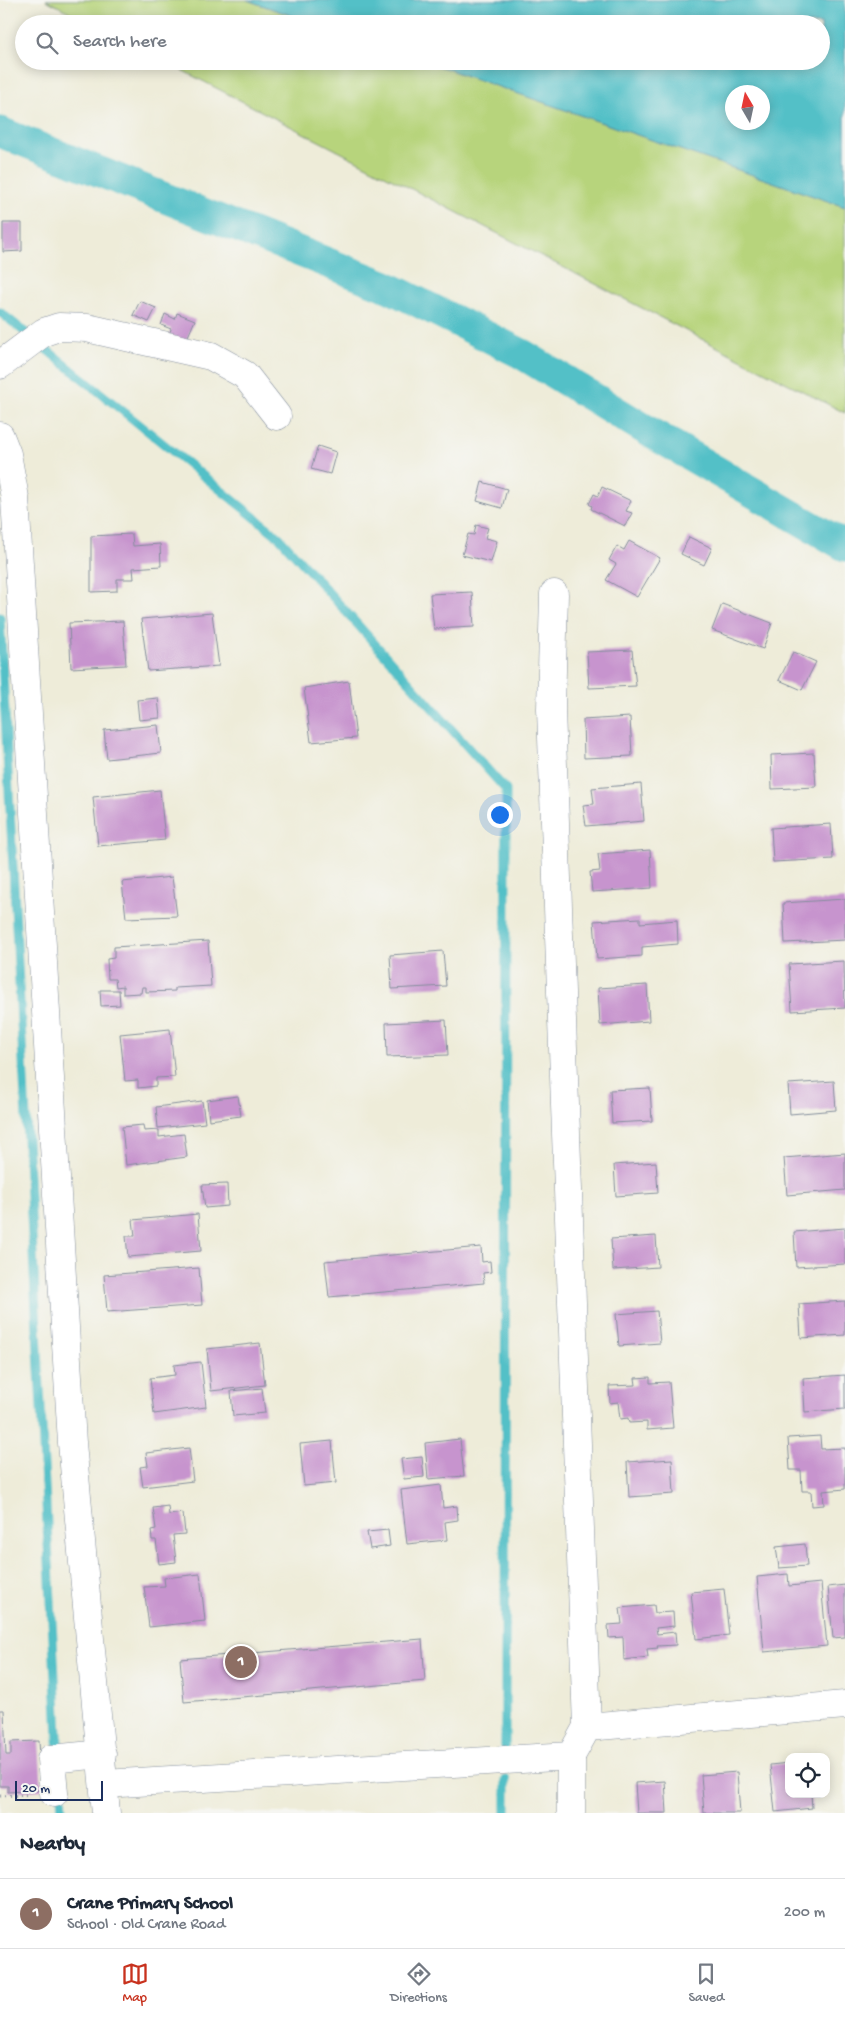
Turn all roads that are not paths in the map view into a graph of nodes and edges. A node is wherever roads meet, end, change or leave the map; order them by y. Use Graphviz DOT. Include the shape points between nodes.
graph roads {
  1 [pos="0,365"];
  2 [pos="277,416"];
  3 [pos="0,436"];
  4 [pos="554,594"];
  5 [pos="845,1705"];
  6 [pos="587,1727"];
  7 [pos="90,1755"];
  8 [pos="571,1756"];
  9 [pos="104,1784"];
  10 [pos="54,1793"];
  11 [pos="106,1813"];
  12 [pos="571,1813"];
  1 -- 2 [label="street" via="44,332 59,327 87,328 211,356 244,375"];
  3 -- 7 [label="street" via="7,454 15,498"];
  4 -- 6 [label="street" via="551,709"];
  5 -- 6 [label="street"];
  6 -- 8 [label="street"];
  7 -- 9 [label="street"];
  7 -- 10 [label="street" via="51,1759"];
  8 -- 9 [label="street"];
  8 -- 12 [label="street"];
  9 -- 11 [label="street"];
}
